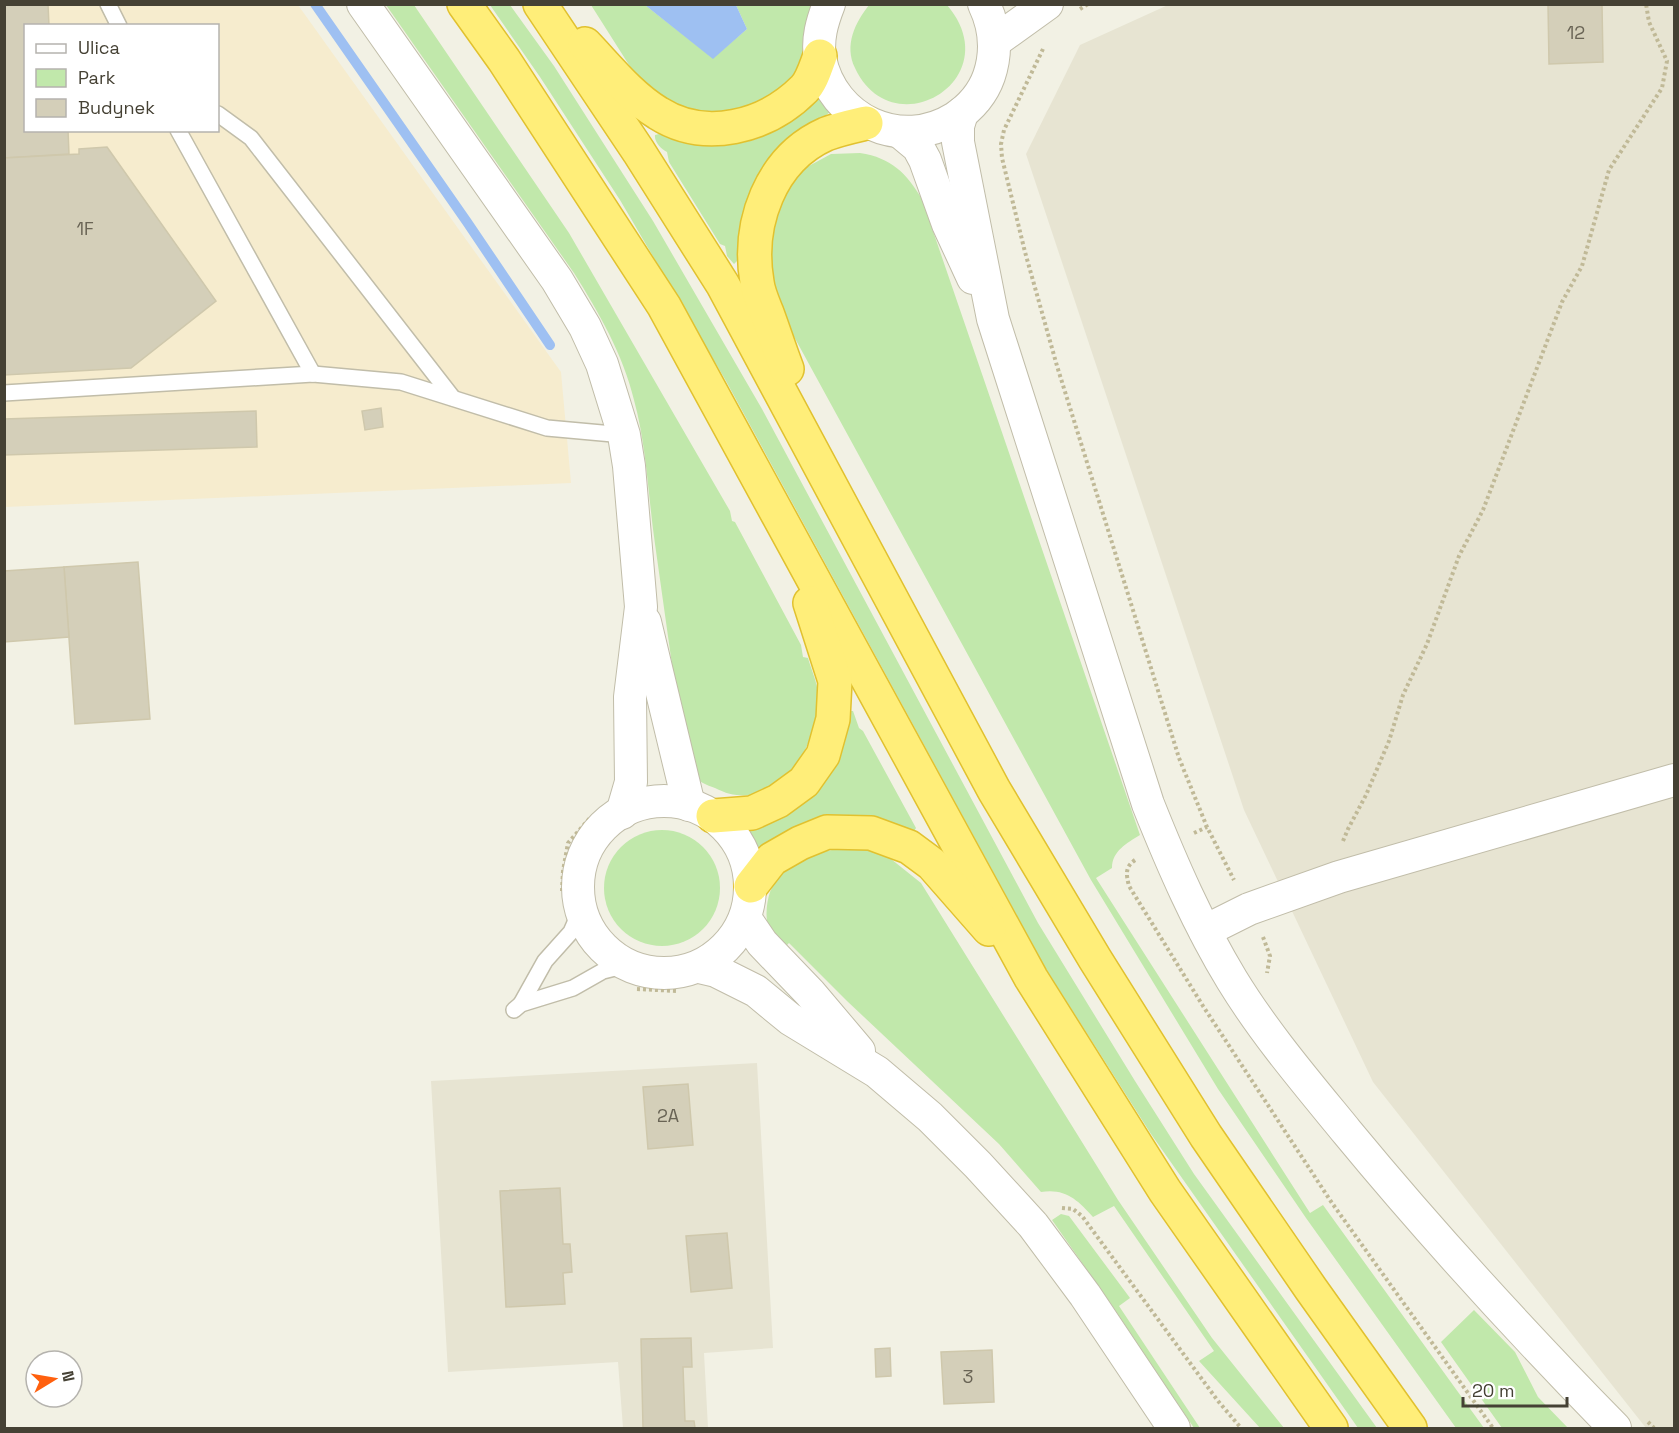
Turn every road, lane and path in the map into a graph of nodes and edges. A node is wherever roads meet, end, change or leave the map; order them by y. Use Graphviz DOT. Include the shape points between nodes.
graph roads {
  1 [pos="108,4"];
  2 [pos="363,4"];
  3 [pos="464,4"];
  4 [pos="540,4"];
  5 [pos="546,4"];
  6 [pos="829,4"];
  7 [pos="984,4"];
  8 [pos="1646,4"];
  9 [pos="1044,6"];
  10 [pos="118,24"];
  11 [pos="994,42"];
  12 [pos="820,56"];
  13 [pos="962,113"];
  14 [pos="219,115"];
  15 [pos="866,123"];
  16 [pos="179,132"];
  17 [pos="900,132"];
  18 [pos="993,319"];
  19 [pos="313,374"];
  20 [pos="4,393"];
  21 [pos="453,398"];
  22 [pos="624,435"];
  23 [pos="821,467"];
  24 [pos="788,533"];
  25 [pos="641,607"];
  26 [pos="1674,780"];
  27 [pos="701,811"];
  28 [pos="622,813"];
  29 [pos="1207,827"];
  30 [pos="1165,845"];
  31 [pos="1339,877"];
  32 [pos="751,886"];
  33 [pos="581,909"];
  34 [pos="1249,909"];
  35 [pos="745,918"];
  36 [pos="1205,931"];
  37 [pos="627,965"];
  38 [pos="699,967"];
  39 [pos="1267,977"];
  40 [pos="1031,978"];
  41 [pos="877,1072"];
  42 [pos="1056,1211"];
  43 [pos="1628,1421"];
  44 [pos="1174,1428"];
  45 [pos="1241,1428"];
  46 [pos="1331,1428"];
  47 [pos="1410,1428"];
  48 [pos="1493,1428"];
  49 [pos="1654,1428"];
  1 -- 10 [label="lane"];
  2 -- 22 [label="street" via="530,240 585,327 602,364"];
  3 -- 24 [label="highway" via="664,306"];
  4 -- 23 [label="highway" via="723,285"];
  5 -- 12 [label="highway" via="641,101 675,123 697,129 745,125 765,118 806,88"];
  6 -- 12 [label="street" via="819,38"];
  7 -- 11 [label="street"];
  8 -- 31 [label="path" via="1649,22 1667,61 1662,88 1609,170 1582,266 1562,302 1483,510 1459,555 1427,644 1403,695 1389,741 1348,829 1339,855"];
  9 -- 11 [label="street"];
  9 -- 29 [label="path" via="1052,32 1004,130 1002,158 1057,366 1179,758"];
  11 -- 13 [label="street" via="987,82"];
  12 -- 15 [label="street" via="835,95"];
  13 -- 17 [label="street" via="933,129"];
  13 -- 18 [label="street" via="958,142"];
  14 -- 21 [label="lane" via="250,138"];
  15 -- 17 [label="street"];
  15 -- 23 [label="highway" via="827,134 804,147 768,190 759,218 754,257 757,284"];
  16 -- 19 [label="lane"];
  17 -- 18 [label="street" via="926,160 948,224"];
  18 -- 30 [label="street" via="1133,759"];
  19 -- 20 [label="lane"];
  19 -- 21 [label="lane" via="401,382"];
  21 -- 22 [label="lane" via="546,428"];
  22 -- 25 [label="street"];
  23 -- 47 [label="highway" via="994,790 1095,959 1206,1136"];
  24 -- 27 [label="highway" via="835,681 833,719 823,755 804,782 778,801 752,813"];
  24 -- 40 [label="highway"];
  25 -- 27 [label="street"];
  25 -- 28 [label="street" via="630,697 631,782"];
  26 -- 31 [label="street"];
  27 -- 28 [label="street" via="672,802 655,802"];
  27 -- 32 [label="street" via="726,827 736,840 744,854"];
  28 -- 33 [label="street" via="606,824 585,854 580,872"];
  29 -- 30 [label="path"];
  29 -- 34 [label="path"];
  30 -- 36 [label="street"];
  30 -- 48 [label="path" via="1129,864 1129,886 1332,1203"];
  31 -- 34 [label="street"];
  32 -- 35 [label="street"];
  32 -- 40 [label="highway" via="772,859 827,832 871,833 890,839 932,864"];
  33 -- 37 [label="street" via="598,942"];
  33 -- 37 [label="lane" via="572,932 545,961 517,1007"];
  34 -- 36 [label="street"];
  34 -- 39 [label="path" via="1269,948"];
  35 -- 38 [label="street" via="727,947"];
  35 -- 41 [label="street" via="762,943"];
  36 -- 43 [label="street" via="1269,1033 1384,1178 1474,1281"];
  37 -- 38 [label="street" via="663,974"];
  38 -- 41 [label="street" via="756,991 790,1019"];
  40 -- 46 [label="highway" via="1165,1191"];
  41 -- 44 [label="street" via="946,1133 1033,1225"];
  42 -- 45 [label="path" via="1073,1209 1082,1216"];
  43 -- 49 [label="path"];
}
